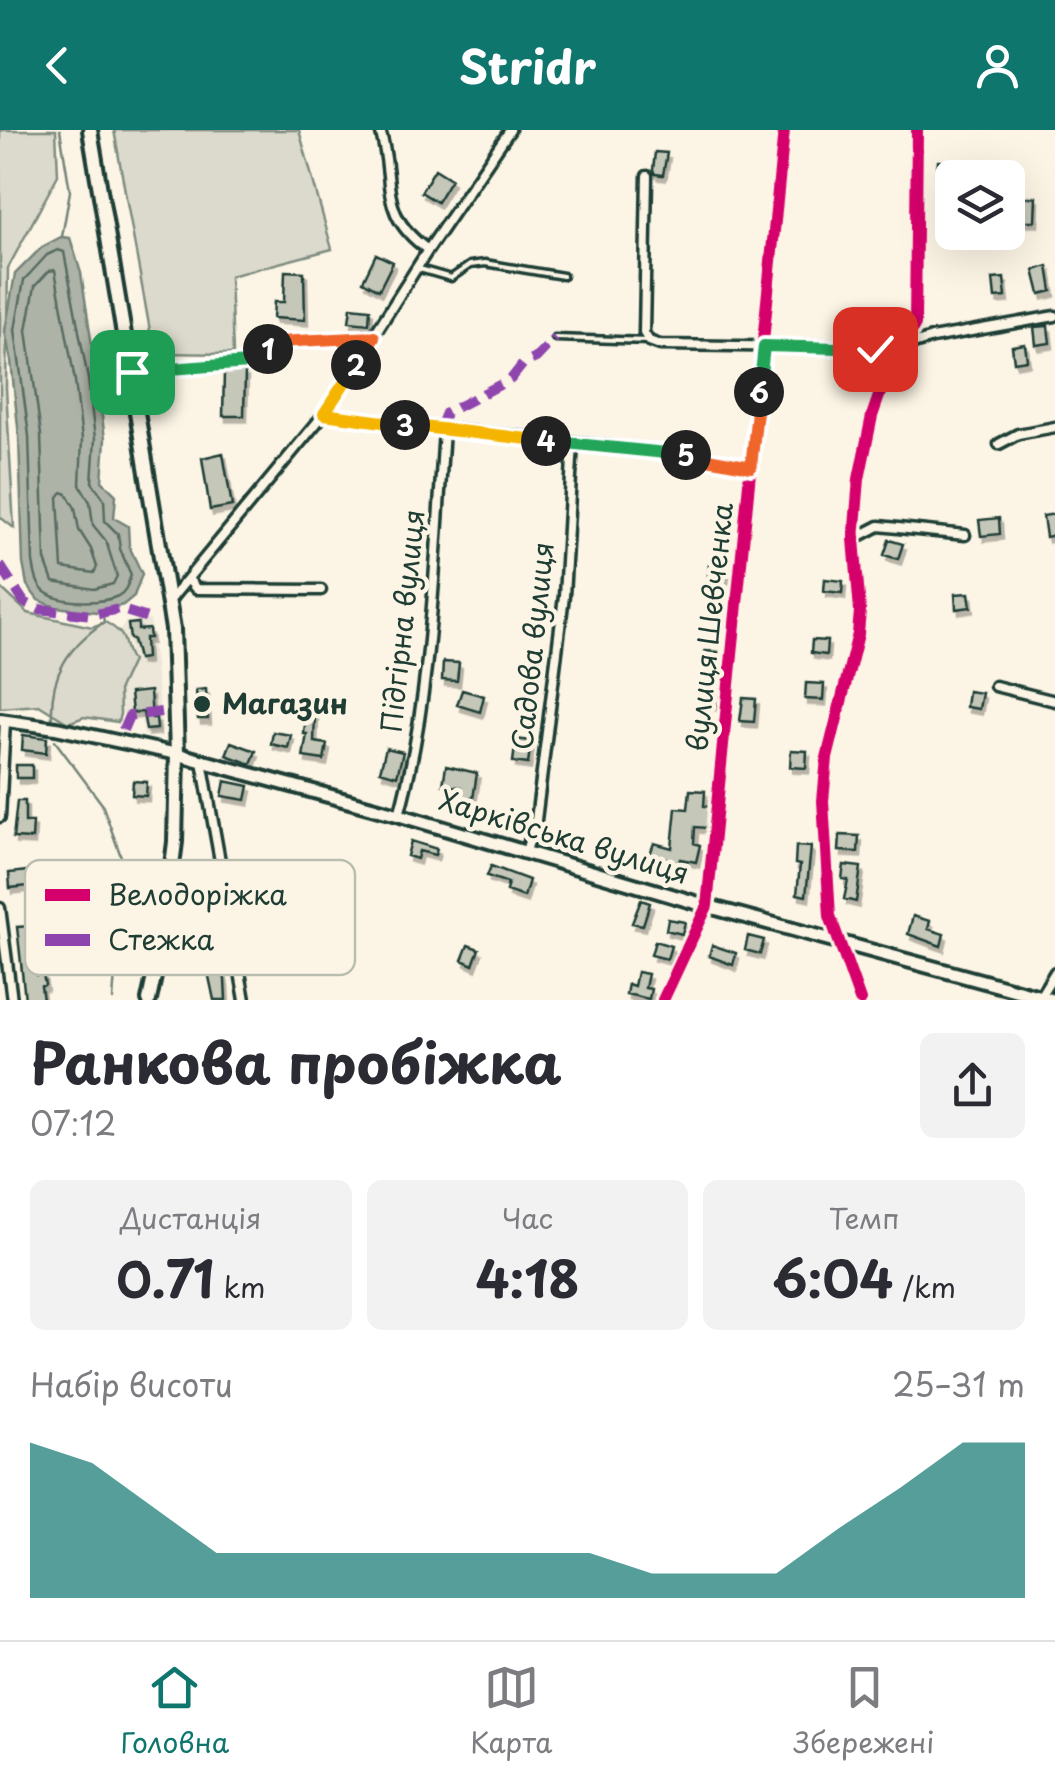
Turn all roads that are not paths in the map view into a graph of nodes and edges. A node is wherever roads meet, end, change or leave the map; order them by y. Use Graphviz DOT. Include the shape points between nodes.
graph roads {
  1 [pos="90,130"];
  2 [pos="380,130"];
  3 [pos="510,130"];
  4 [pos="784,130"];
  5 [pos="917,130"];
  6 [pos="647,176"];
  7 [pos="428,250"];
  8 [pos="416,268"];
  9 [pos="564,276"];
  10 [pos="1055,316"];
  11 [pos="374,337"];
  12 [pos="556,338"];
  13 [pos="649,341"];
  14 [pos="764,346"];
  15 [pos="902,348"];
  16 [pos="132,372"];
  17 [pos="324,414"];
  18 [pos="1055,427"];
  19 [pos="444,430"];
  20 [pos="573,443"];
  21 [pos="1000,444"];
  22 [pos="751,467"];
  23 [pos="965,535"];
  24 [pos="854,539"];
  25 [pos="188,580"];
  26 [pos="320,590"];
  27 [pos="170,600"];
  28 [pos="995,686"];
  29 [pos="1055,701"];
  30 [pos="2,720"];
  31 [pos="177,754"];
  32 [pos="202,760"];
  33 [pos="399,814"];
  34 [pos="0,817"];
  35 [pos="526,852"];
  36 [pos="173,860"];
  37 [pos="220,860"];
  38 [pos="707,906"];
  39 [pos="0,908"];
  40 [pos="837,941"];
  41 [pos="1055,972"];
  42 [pos="154,975"];
  43 [pos="241,975"];
  44 [pos="1039,998"];
  45 [pos="12,1000"];
  46 [pos="149,1000"];
  47 [pos="245,1000"];
  48 [pos="663,1000"];
  49 [pos="860,1000"];
  50 [pos="1052,1000"];
  1 -- 16 [label="highway"];
  2 -- 7 [label="street" via="392,207 406,233"];
  3 -- 7 [label="street"];
  4 -- 14 [label="street, вулиця Шевченка"];
  5 -- 15 [label="street" via="914,325"];
  6 -- 13 [label="street"];
  7 -- 8 [label="street"];
  8 -- 9 [label="lane" via="451,278 485,263"];
  8 -- 11 [label="street"];
  10 -- 15 [label="street"];
  11 -- 16 [label="lane" via="278,342 248,363"];
  11 -- 17 [label="street"];
  12 -- 13 [label="lane"];
  13 -- 14 [label="street"];
  14 -- 15 [label="street"];
  14 -- 22 [label="street, вулиця Шевченка"];
  15 -- 24 [label="street" via="872,416"];
  16 -- 27 [label="highway"];
  17 -- 19 [label="street"];
  17 -- 25 [label="street"];
  18 -- 21 [label="street"];
  19 -- 20 [label="street"];
  19 -- 33 [label="street, Підгірна вулиця" via="428,634"];
  20 -- 22 [label="street"];
  20 -- 35 [label="street, Садова вулиця" via="564,596 536,820"];
  22 -- 38 [label="street, вулиця Шевченка"];
  23 -- 24 [label="street" via="880,526"];
  24 -- 40 [label="street" via="858,634 823,801"];
  25 -- 26 [label="street" via="196,589"];
  25 -- 27 [label="street"];
  27 -- 31 [label="highway"];
  28 -- 29 [label="street"];
  30 -- 31 [label="street"];
  30 -- 34 [label="street"];
  31 -- 32 [label="main road, Харківська вулиця"];
  31 -- 36 [label="highway"];
  32 -- 33 [label="main road, Харківська вулиця"];
  32 -- 37 [label="street"];
  33 -- 35 [label="main road, Харківська вулиця"];
  35 -- 38 [label="main road, Харківська вулиця"];
  38 -- 40 [label="main road, Харківська вулиця"];
  38 -- 48 [label="street, вулиця Шевченка"];
  39 -- 45 [label="street"];
  40 -- 44 [label="main road, Харківська вулиця"];
  40 -- 49 [label="street"];
  41 -- 44 [label="street"];
  42 -- 46 [label="highway"];
  43 -- 47 [label="street"];
  44 -- 50 [label="main road, Харківська вулиця"];
}
